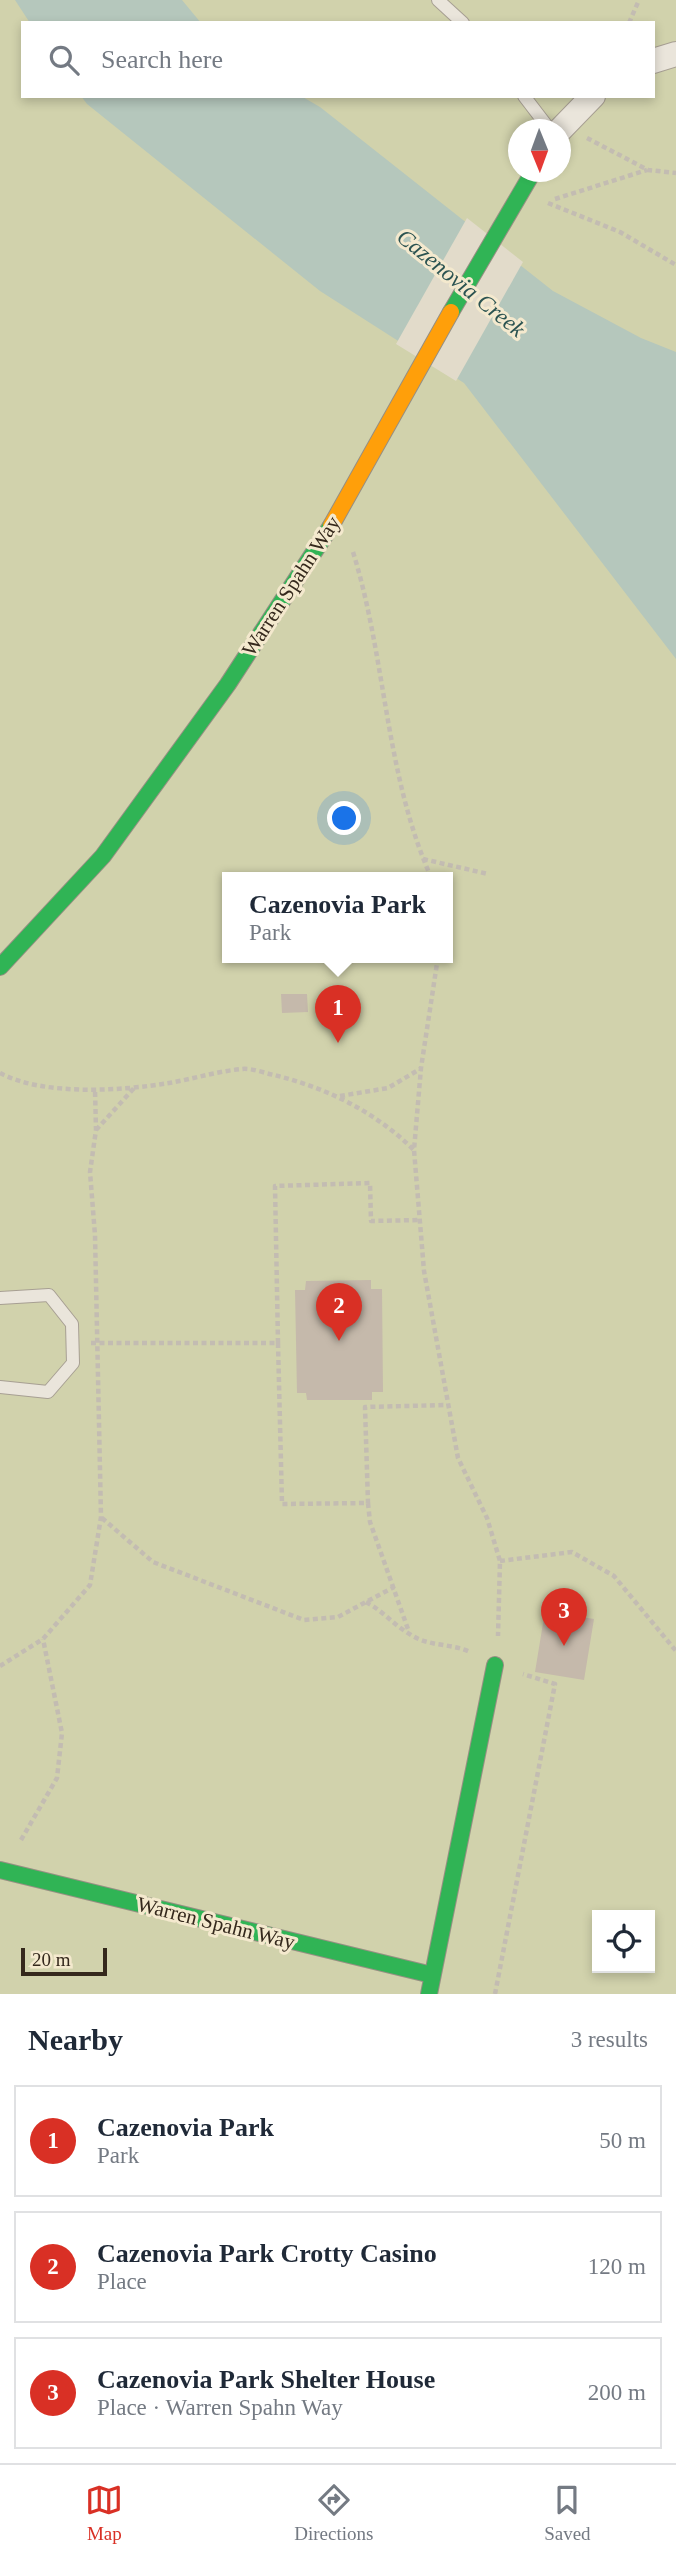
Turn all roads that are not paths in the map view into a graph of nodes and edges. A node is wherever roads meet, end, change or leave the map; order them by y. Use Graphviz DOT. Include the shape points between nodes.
graph roads {
  1 [pos="438,0"];
  2 [pos="461,21"];
  3 [pos="676,54"];
  4 [pos="655,60"];
  5 [pos="526,98"];
  6 [pos="591,98"];
  7 [pos="542,119"];
  8 [pos="571,119"];
  9 [pos="527,182"];
  10 [pos="0,967"];
  11 [pos="0,1298"];
  12 [pos="0,1387"];
  13 [pos="495,1665"];
  14 [pos="0,1870"];
  15 [pos="432,1975"];
  16 [pos="429,1994"];
  1 -- 2 [label="lane"];
  3 -- 4 [label="street"];
  5 -- 7 [label="lane"];
  6 -- 8 [label="street"];
  9 -- 10 [label="street, Warren Spahn Way" via="329,531 181,751 103,856"];
  11 -- 12 [label="lane" via="49,1295 72,1324 73,1363 48,1392"];
  13 -- 15 [label="street"];
  14 -- 15 [label="street, Warren Spahn Way"];
  15 -- 16 [label="street"];
}
